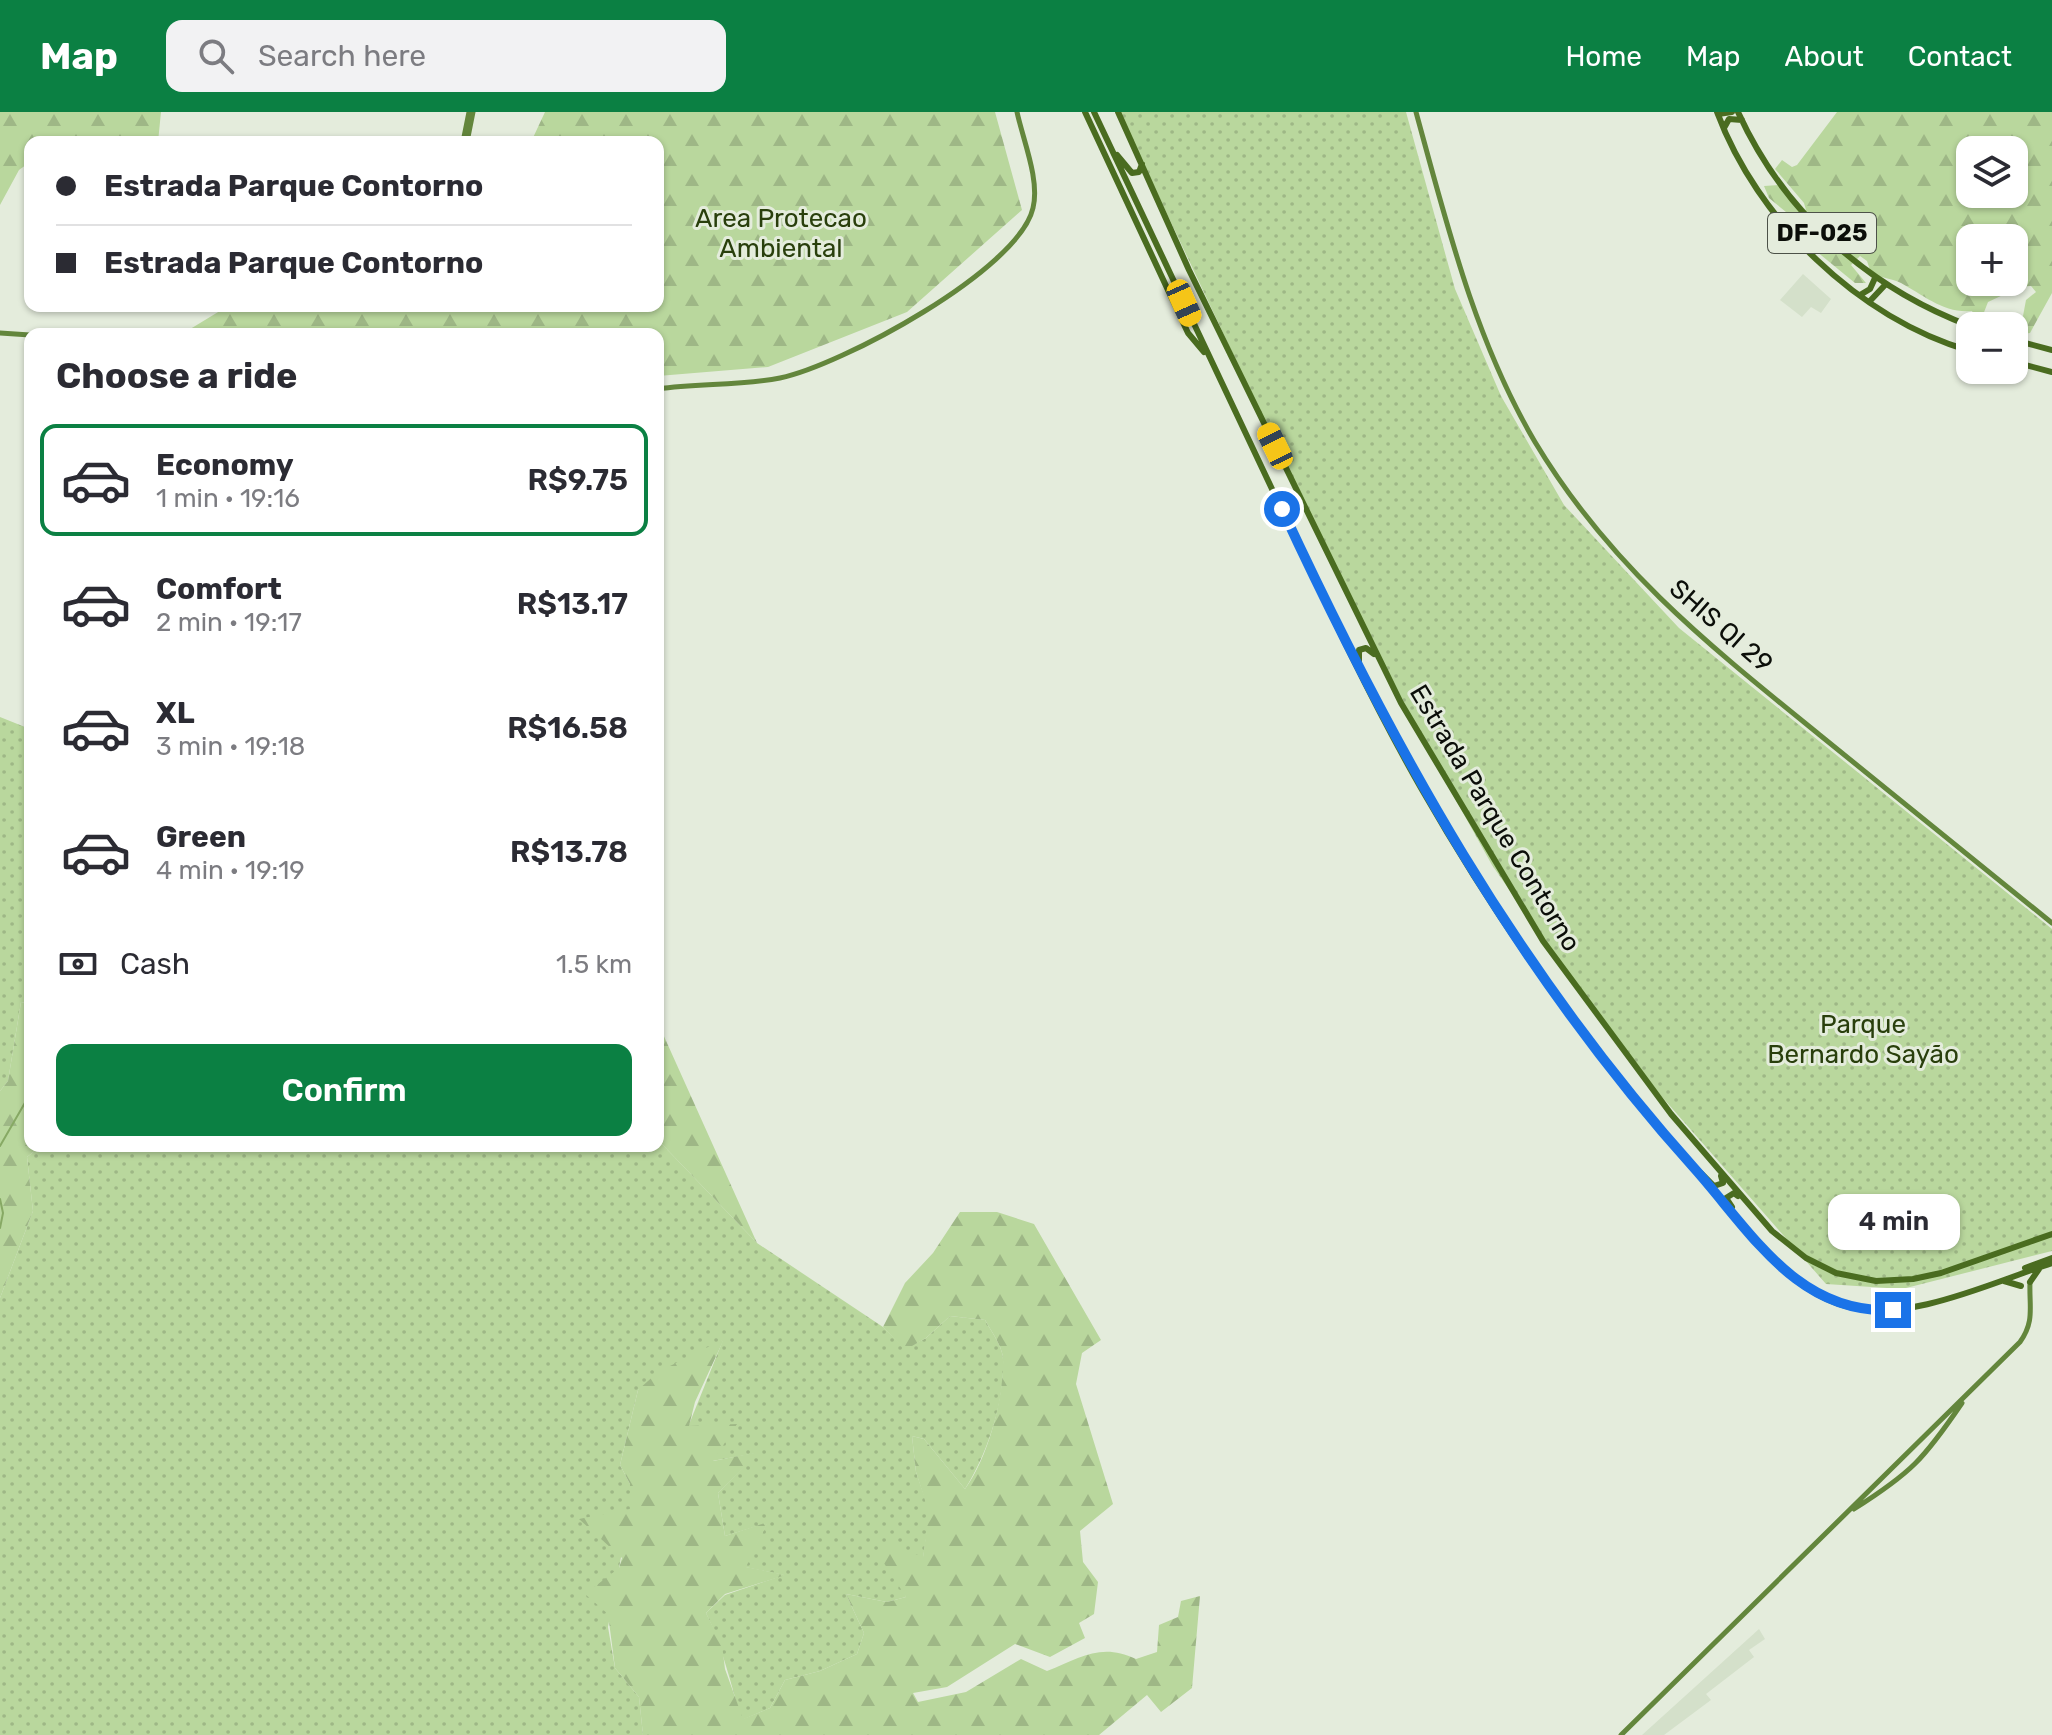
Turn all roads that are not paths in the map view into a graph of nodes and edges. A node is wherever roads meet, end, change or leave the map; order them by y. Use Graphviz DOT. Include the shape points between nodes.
graph roads {
  1 [pos="471,112"];
  2 [pos="1017,112"];
  3 [pos="1085,112"];
  4 [pos="1094,112"];
  5 [pos="1118,112"];
  6 [pos="1416,112"];
  7 [pos="1732,112"];
  8 [pos="1738,112"];
  9 [pos="1717,113"];
  10 [pos="1742,120"];
  11 [pos="1724,131"];
  12 [pos="466,136"];
  13 [pos="1114,152"];
  14 [pos="1142,164"];
  15 [pos="1875,278"];
  16 [pos="1885,285"];
  17 [pos="1860,295"];
  18 [pos="1869,302"];
  19 [pos="1956,320"];
  20 [pos="1,333"];
  21 [pos="24,335"];
  22 [pos="2028,344"];
  23 [pos="1956,345"];
  24 [pos="2052,350"];
  25 [pos="1210,358"];
  26 [pos="2028,366"];
  27 [pos="2052,372"];
  28 [pos="664,388"];
  29 [pos="1379,659"];
  30 [pos="1359,674"];
  31 [pos="2052,923"];
  32 [pos="1716,1168"];
  33 [pos="1695,1169"];
  34 [pos="1744,1200"];
  35 [pos="2052,1234"];
  36 [pos="1751,1235"];
  37 [pos="2052,1261"];
  38 [pos="2041,1267"];
  39 [pos="2001,1281"];
  40 [pos="2030,1282"];
  41 [pos="2021,1286"];
  42 [pos="1965,1292"];
  43 [pos="2032,1300"];
  44 [pos="1969,1392"];
  45 [pos="1921,1440"];
  46 [pos="1930,1450"];
  47 [pos="1892,1468"];
  48 [pos="1900,1480"];
  49 [pos="1844,1515"];
  50 [pos="1621,1735"];
  1 -- 12 [label="street"];
  2 -- 28 [label="street" via="1034,190 1032,213 1015,239 965,284 911,320 807,371"];
  3 -- 25 [label="main road" via="1188,333"];
  4 -- 13 [label="main road, Estrada Parque Contorno"];
  5 -- 14 [label="main road, Estrada Parque Contorno"];
  6 -- 31 [label="street, SHIS QI 29" via="1489,352 1536,443 1621,560 1720,654"];
  7 -- 9 [label="main road"];
  8 -- 10 [label="main road, DF-025"];
  9 -- 11 [label="main road, DF-025"];
  10 -- 11 [label="main road" via="1729,119"];
  10 -- 15 [label="main road, DF-025" via="1792,200"];
  11 -- 17 [label="main road, DF-025" via="1779,219"];
  13 -- 14 [label="main road" via="1132,173"];
  13 -- 25 [label="main road, Estrada Parque Contorno"];
  14 -- 29 [label="main road, Estrada Parque Contorno"];
  15 -- 16 [label="main road, DF-025"];
  15 -- 17 [label="main road"];
  16 -- 18 [label="main road"];
  16 -- 19 [label="main road, DF-025"];
  17 -- 18 [label="main road, DF-025"];
  18 -- 23 [label="main road, DF-025"];
  20 -- 21 [label="street"];
  22 -- 24 [label="main road"];
  25 -- 30 [label="main road, Estrada Parque Contorno"];
  26 -- 27 [label="main road"];
  29 -- 30 [label="main road" via="1366,648 1359,650"];
  29 -- 32 [label="main road, Estrada Parque Contorno" via="1468,821 1543,941"];
  30 -- 33 [label="main road, Estrada Parque Contorno" via="1481,886 1580,1031"];
  32 -- 33 [label="main road" via="1723,1183 1714,1186"];
  32 -- 34 [label="main road, Estrada Parque Contorno"];
  33 -- 36 [label="main road, Estrada Parque Contorno"];
  34 -- 35 [label="main road, Estrada Parque Contorno" via="1790,1248 1825,1270 1862,1279 1890,1281 1941,1273"];
  34 -- 36 [label="main road" via="1734,1193 1726,1198"];
  36 -- 42 [label="main road, Estrada Parque Contorno" via="1791,1278 1844,1306 1893,1310"];
  37 -- 38 [label="main road, Estrada Parque Contorno"];
  37 -- 42 [label="main road, Estrada Parque Contorno"];
  38 -- 39 [label="main road, Estrada Parque Contorno"];
  38 -- 40 [label="main road"];
  39 -- 41 [label="main road"];
  39 -- 42 [label="main road, Estrada Parque Contorno"];
  40 -- 43 [label="street"];
  41 -- 43 [label="street"];
  43 -- 44 [label="street" via="2029,1330"];
  44 -- 45 [label="street"];
  44 -- 46 [label="street"];
  45 -- 46 [label="street"];
  45 -- 47 [label="street"];
  46 -- 48 [label="street"];
  47 -- 48 [label="street"];
  47 -- 49 [label="street"];
  48 -- 49 [label="street"];
  49 -- 50 [label="street"];
}
